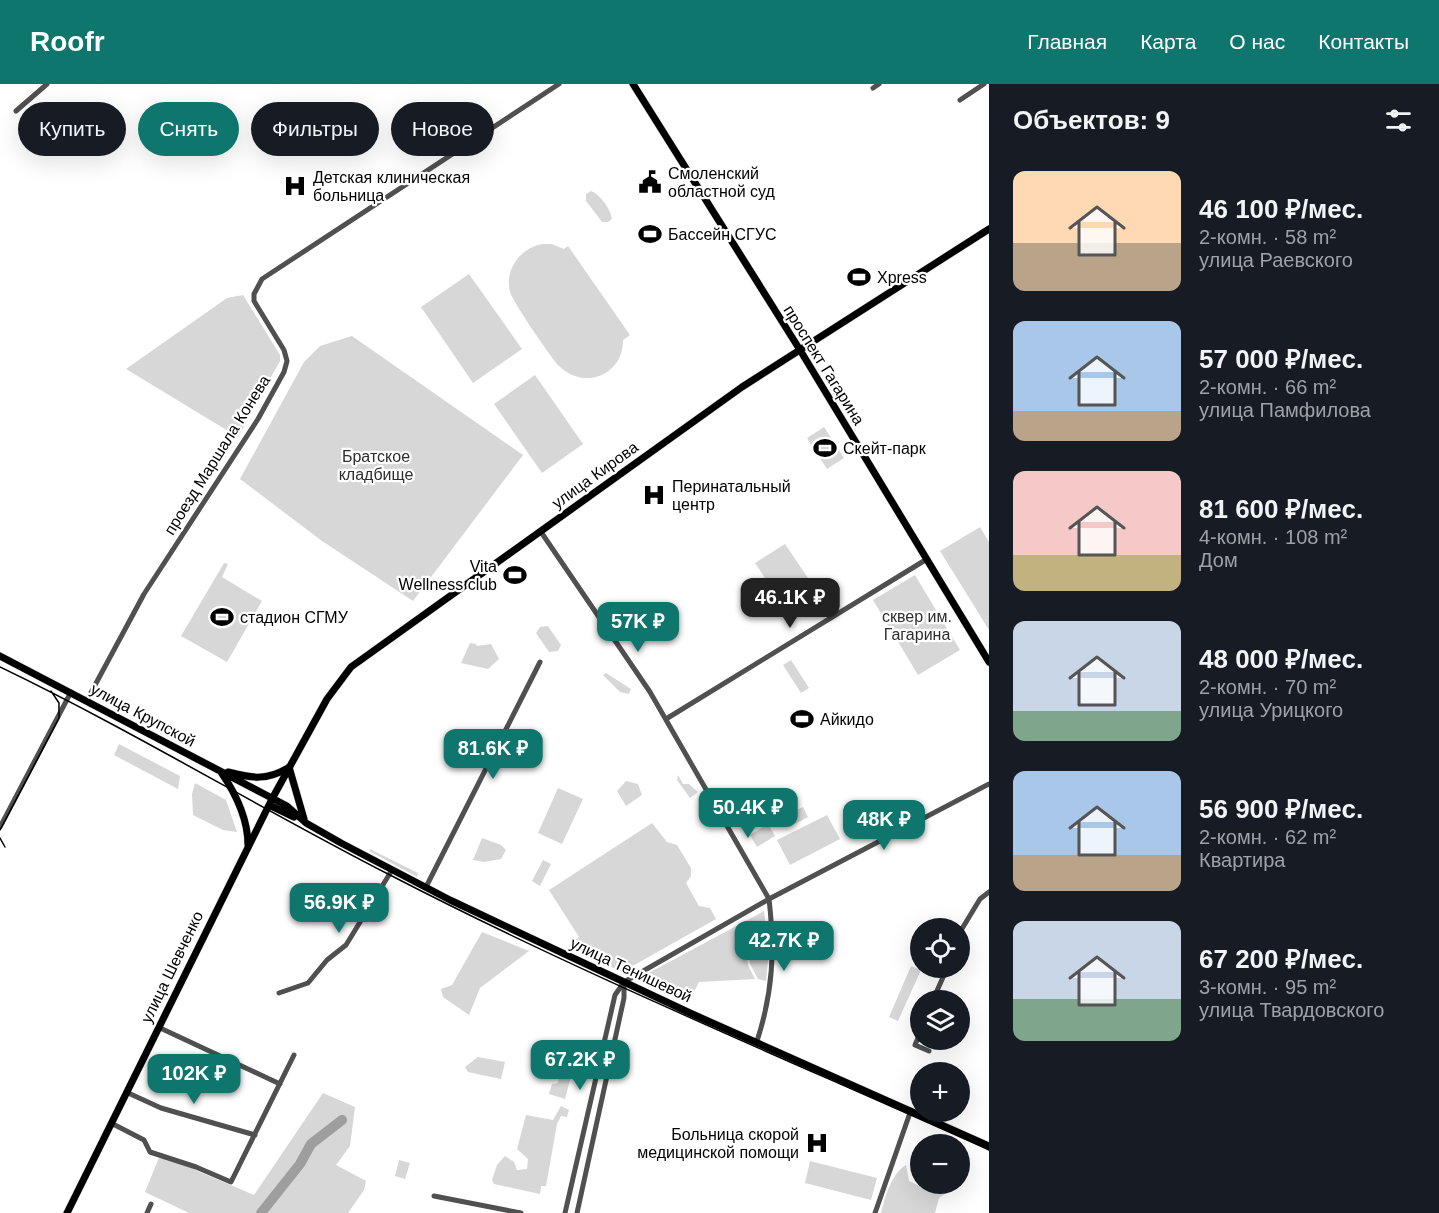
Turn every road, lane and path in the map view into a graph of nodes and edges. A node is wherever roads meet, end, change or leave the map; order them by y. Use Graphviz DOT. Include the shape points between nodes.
graph roads {
  1 [pos="47,84"];
  2 [pos="559,84"];
  3 [pos="633,84"];
  4 [pos="879,84"];
  5 [pos="984,84"];
  6 [pos="873,88"];
  7 [pos="960,100"];
  8 [pos="16,111"];
  9 [pos="989,229"];
  10 [pos="800,350"];
  11 [pos="541,532"];
  12 [pos="927,559"];
  13 [pos="0,656"];
  14 [pos="540,662"];
  15 [pos="989,662"];
  16 [pos="71,692"];
  17 [pos="87,700"];
  18 [pos="666,719"];
  19 [pos="289,767"];
  20 [pos="219,770"];
  21 [pos="989,784"];
  22 [pos="271,802"];
  23 [pos="306,823"];
  24 [pos="0,827"];
  25 [pos="248,847"];
  26 [pos="392,870"];
  27 [pos="426,887"];
  28 [pos="989,892"];
  29 [pos="769,899"];
  30 [pos="968,918"];
  31 [pos="624,982"];
  32 [pos="279,993"];
  33 [pos="158,1027"];
  34 [pos="757,1041"];
  35 [pos="294,1055"];
  36 [pos="280,1084"];
  37 [pos="126,1092"];
  38 [pos="910,1110"];
  39 [pos="910,1113"];
  40 [pos="586,1119"];
  41 [pos="596,1122"];
  42 [pos="937,1122"];
  43 [pos="111,1123"];
  44 [pos="255,1135"];
  45 [pos="989,1146"];
  46 [pos="434,1196"];
  47 [pos="151,1204"];
  48 [pos="67,1213"];
  49 [pos="147,1213"];
  50 [pos="521,1213"];
  51 [pos="565,1213"];
  52 [pos="576,1213"];
  53 [pos="875,1213"];
  1 -- 8 [label="street"];
  2 -- 17 [label="street, проезд Маршала Конева" via="262,279 254,301 284,350 284,372 246,439 144,594"];
  3 -- 10 [label="main road, проспект Гагарина"];
  4 -- 6 [label="street"];
  5 -- 7 [label="street"];
  9 -- 10 [label="main road, улица Кирова"];
  10 -- 11 [label="main road, улица Кирова" via="742,387"];
  10 -- 12 [label="main road, проспект Гагарина"];
  11 -- 18 [label="street"];
  11 -- 19 [label="main road, улица Кирова" via="351,667 327,699"];
  12 -- 15 [label="main road, проспект Гагарина"];
  12 -- 18 [label="street"];
  13 -- 16 [label="main road, улица Крупской"];
  14 -- 27 [label="street"];
  16 -- 17 [label="main road, улица Крупской"];
  16 -- 24 [label="street"];
  17 -- 20 [label="main road, улица Крупской"];
  18 -- 29 [label="street"];
  19 -- 20 [label="main road" via="277,775 255,779"];
  19 -- 22 [label="main road, улица Кирова"];
  19 -- 23 [label="main road"];
  20 -- 22 [label="main road, улица Крупской"];
  20 -- 25 [label="main road" via="244,817"];
  21 -- 29 [label="street"];
  22 -- 23 [label="main road, улица Тенишевой" via="287,806"];
  22 -- 25 [label="main road, улица Шевченко"];
  23 -- 26 [label="main road, улица Тенишевой"];
  25 -- 33 [label="main road, улица Шевченко"];
  26 -- 27 [label="main road, улица Тенишевой"];
  26 -- 32 [label="street" via="346,945 308,983"];
  27 -- 31 [label="main road, улица Тенишевой"];
  28 -- 30 [label="street"];
  29 -- 31 [label="street"];
  29 -- 34 [label="street" via="772,978"];
  31 -- 34 [label="main road, улица Тенишевой"];
  31 -- 40 [label="street" via="615,994"];
  31 -- 41 [label="street" via="624,998"];
  33 -- 36 [label="street"];
  33 -- 37 [label="main road, улица Шевченко"];
  34 -- 38 [label="main road, улица Тенишевой"];
  35 -- 36 [label="street"];
  36 -- 44 [label="street"];
  37 -- 43 [label="main road, улица Шевченко"];
  37 -- 44 [label="street" via="161,1108"];
  39 -- 53 [label="street"];
  40 -- 41 [label="street"];
  40 -- 51 [label="street"];
  41 -- 52 [label="street"];
  42 -- 45 [label="main road, улица Тенишевой"];
  43 -- 44 [label="street" via="144,1140 150,1152 231,1182"];
  43 -- 48 [label="main road, улица Шевченко"];
  46 -- 50 [label="street"];
  47 -- 49 [label="street"];
}
